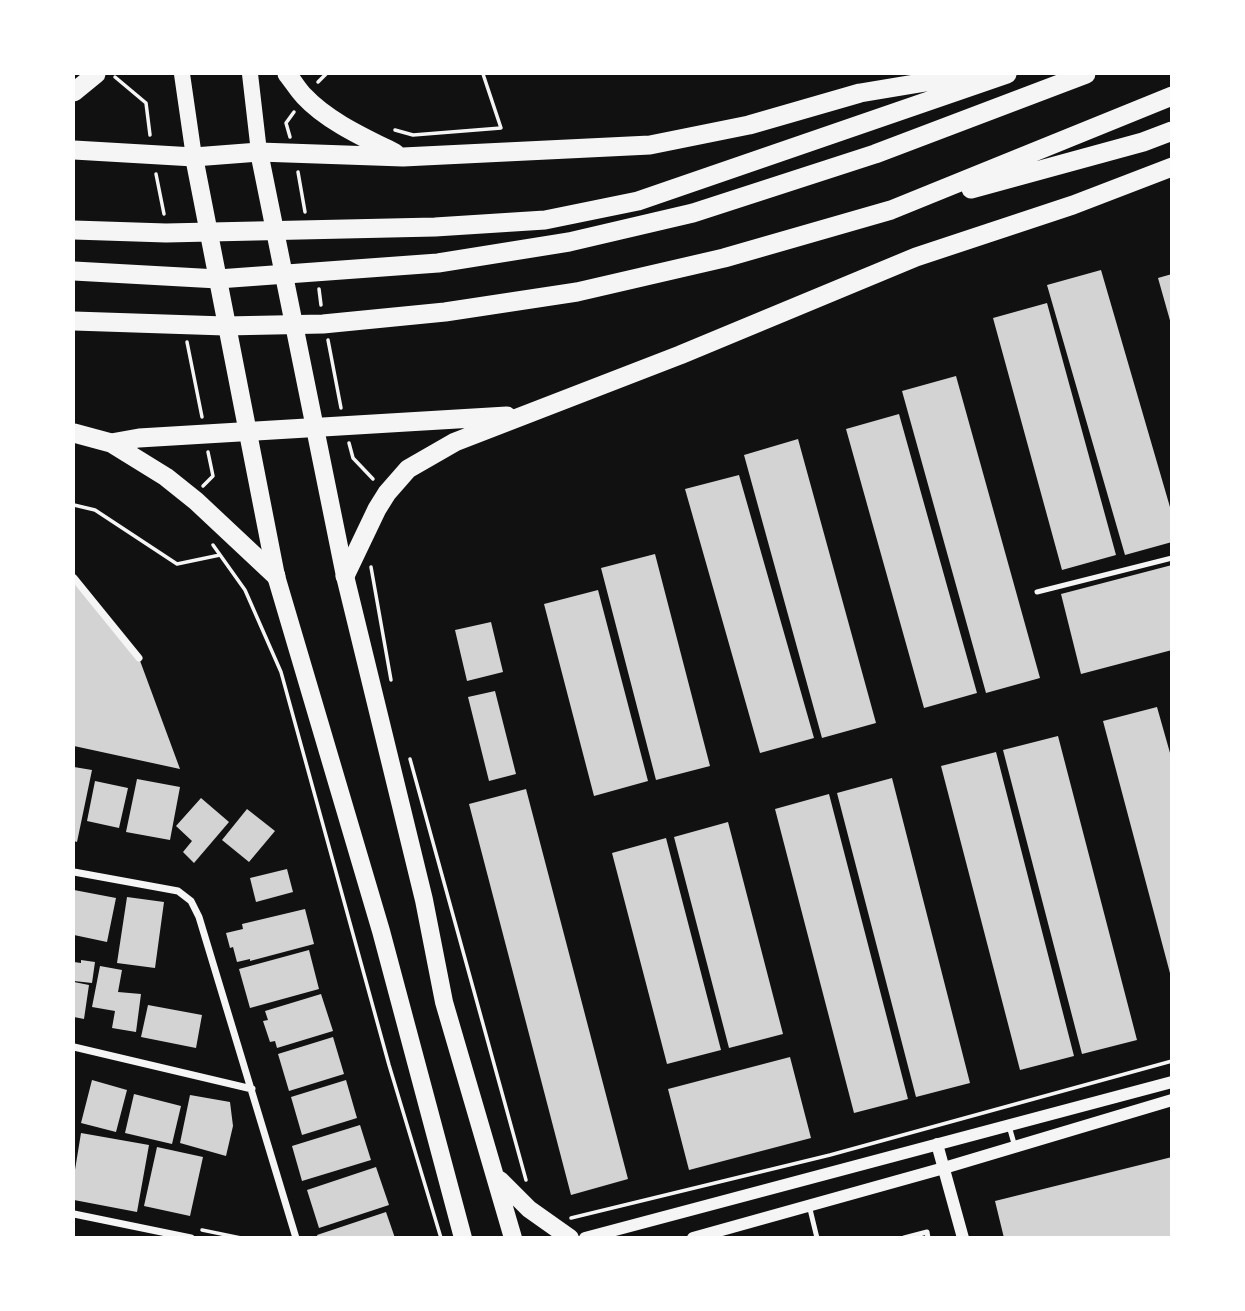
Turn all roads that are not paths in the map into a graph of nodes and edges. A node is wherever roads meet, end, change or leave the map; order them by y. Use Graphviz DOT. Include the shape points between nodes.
graph roads {
  1 [pos="96,74"];
  2 [pos="182,74"];
  3 [pos="250,74"];
  4 [pos="288,74"];
  5 [pos="974,74"];
  6 [pos="1007,74"];
  7 [pos="1086,74"];
  8 [pos="74,92"];
  9 [pos="1171,96"];
  10 [pos="1171,131"];
  11 [pos="74,150"];
  12 [pos="259,152"];
  13 [pos="403,156"];
  14 [pos="194,157"];
  15 [pos="1171,166"];
  16 [pos="891,210"];
  17 [pos="74,230"];
  18 [pos="75,271"];
  19 [pos="81,322"];
  20 [pos="528,415"];
  21 [pos="315,427"];
  22 [pos="248,432"];
  23 [pos="74,433"];
  24 [pos="111,443"];
  25 [pos="1171,558"];
  26 [pos="276,576"];
  27 [pos="345,576"];
  28 [pos="74,578"];
  29 [pos="1037,592"];
  30 [pos="139,658"];
  31 [pos="74,872"];
  32 [pos="74,1047"];
  33 [pos="1171,1082"];
  34 [pos="252,1089"];
  35 [pos="1171,1100"];
  36 [pos="1009,1125"];
  37 [pos="937,1144"];
  38 [pos="1014,1147"];
  39 [pos="944,1168"];
  40 [pos="497,1177"];
  41 [pos="809,1205"];
  42 [pos="74,1214"];
  43 [pos="191,1237"];
  44 [pos="296,1237"];
  45 [pos="463,1237"];
  46 [pos="513,1237"];
  47 [pos="570,1237"];
  48 [pos="585,1237"];
  49 [pos="693,1237"];
  50 [pos="817,1237"];
  51 [pos="904,1237"];
  52 [pos="928,1237"];
  53 [pos="963,1237"];
  1 -- 8 [label="highway"];
  2 -- 14 [label="main road"];
  3 -- 12 [label="main road"];
  4 -- 13 [label="highway" via="304,97 355,133"];
  5 -- 13 [label="highway" via="860,93 749,125 650,145"];
  6 -- 17 [label="highway" via="638,201 545,220 166,233"];
  7 -- 18 [label="highway" via="875,154 693,213 569,242 438,263 218,279"];
  9 -- 16 [label="highway"];
  10 -- 16 [label="highway"];
  11 -- 14 [label="highway"];
  12 -- 13 [label="highway"];
  12 -- 14 [label="highway"];
  12 -- 21 [label="highway"];
  14 -- 22 [label="highway"];
  15 -- 20 [label="highway" via="1073,205 916,257"];
  16 -- 19 [label="highway" via="724,258 577,292 445,312 323,324"];
  20 -- 21 [label="highway"];
  20 -- 27 [label="highway" via="455,442 408,469 377,509"];
  21 -- 22 [label="highway"];
  21 -- 27 [label="highway"];
  22 -- 24 [label="highway"];
  22 -- 26 [label="highway"];
  23 -- 24 [label="highway"];
  24 -- 26 [label="highway" via="166,477"];
  25 -- 29 [label="lane"];
  26 -- 45 [label="highway" via="381,930"];
  27 -- 40 [label="highway" via="421,887 444,1002"];
  28 -- 30 [label="street"];
  31 -- 34 [label="street" via="178,891 191,901"];
  32 -- 34 [label="street"];
  33 -- 36 [label="street"];
  34 -- 44 [label="street"];
  35 -- 38 [label="street"];
  36 -- 37 [label="street"];
  36 -- 38 [label="lane"];
  37 -- 39 [label="street"];
  37 -- 48 [label="street"];
  38 -- 39 [label="street"];
  39 -- 41 [label="street"];
  39 -- 53 [label="street"];
  40 -- 46 [label="highway"];
  40 -- 47 [label="highway" via="529,1209"];
  41 -- 49 [label="street"];
  41 -- 50 [label="lane"];
  42 -- 43 [label="street"];
  51 -- 52 [label="lane" via="927,1232"];
}
